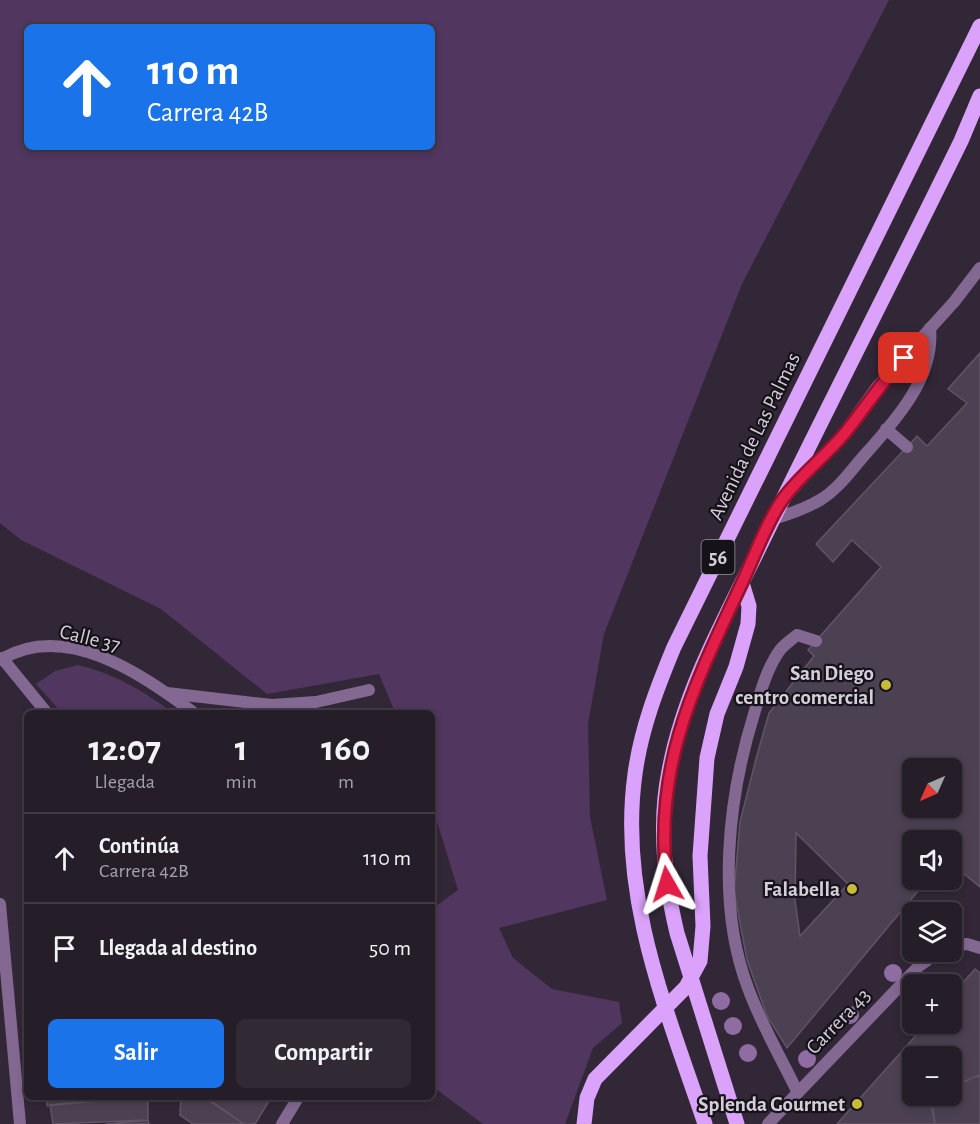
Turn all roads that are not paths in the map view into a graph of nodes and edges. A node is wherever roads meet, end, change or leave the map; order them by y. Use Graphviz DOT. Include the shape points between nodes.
graph roads {
  1 [pos="980,26"];
  2 [pos="980,96"];
  3 [pos="980,268"];
  4 [pos="930,328"];
  5 [pos="886,429"];
  6 [pos="907,447"];
  7 [pos="782,500"];
  8 [pos="773,519"];
  9 [pos="742,583"];
  10 [pos="816,641"];
  11 [pos="1,659"];
  12 [pos="369,690"];
  13 [pos="167,693"];
  14 [pos="44,710"];
  15 [pos="190,710"];
  16 [pos="0,904"];
  17 [pos="962,945"];
  18 [pos="980,948"];
  19 [pos="925,962"];
  20 [pos="797,1091"];
  21 [pos="297,1100"];
  22 [pos="20,1124"];
  23 [pos="282,1124"];
  24 [pos="584,1124"];
  25 [pos="705,1124"];
  26 [pos="737,1124"];
  27 [pos="768,1124"];
  1 -- 25 [label="main road, Avenida de Las Palmas / 56" via="684,626 649,708 635,772 631,814 633,865 655,977"];
  2 -- 7 [label="main road, 56" via="962,141"];
  3 -- 4 [label="street"];
  4 -- 5 [label="street" via="931,340 918,382"];
  4 -- 7 [label="street" via="877,387 844,433"];
  5 -- 6 [label="street"];
  5 -- 8 [label="street" via="822,499"];
  7 -- 8 [label="main road, 56"];
  8 -- 9 [label="main road, 56"];
  9 -- 24 [label="main road" via="749,606 748,624 717,714 707,758 700,856 702,946 694,975 595,1079 587,1098"];
  9 -- 26 [label="main road, 56" via="682,718 669,770 663,839 676,933"];
  10 -- 20 [label="street" via="796,635 780,650 760,693 745,742 732,809 729,870 737,947 747,988"];
  11 -- 13 [label="street, Calle 37" via="54,645 107,658"];
  11 -- 14 [label="street"];
  12 -- 13 [label="street" via="316,702 272,705"];
  13 -- 15 [label="street, Calle 37"];
  16 -- 22 [label="street"];
  17 -- 18 [label="street"];
  19 -- 20 [label="street, Carrera 43"];
  20 -- 27 [label="street, Carrera 43"];
  21 -- 23 [label="street"];
}
